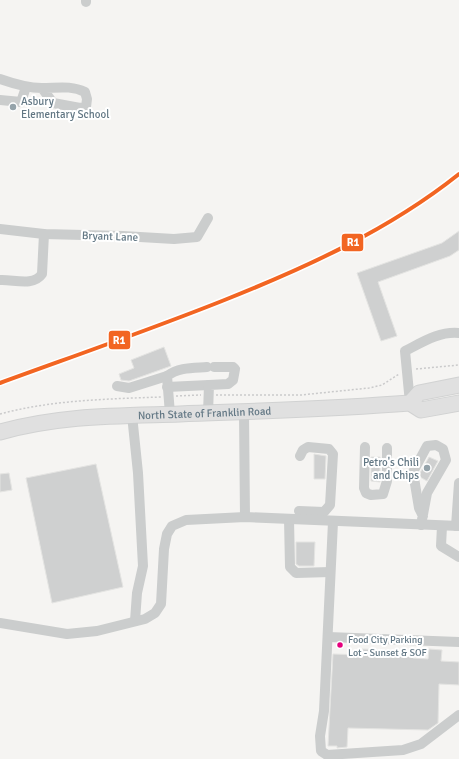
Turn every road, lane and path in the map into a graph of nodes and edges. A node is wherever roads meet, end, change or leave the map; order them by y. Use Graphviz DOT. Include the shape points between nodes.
graph roads {
  1 [pos="0,79"];
  2 [pos="26,87"];
  3 [pos="42,88"];
  4 [pos="0,100"];
  5 [pos="208,218"];
  6 [pos="0,229"];
  7 [pos="44,234"];
  8 [pos="0,280"];
  9 [pos="459,333"];
  10 [pos="168,376"];
  11 [pos="209,385"];
  12 [pos="459,385"];
  13 [pos="117,386"];
  14 [pos="167,387"];
  15 [pos="410,403"];
  16 [pos="454,405"];
  17 [pos="244,412"];
  18 [pos="208,413"];
  19 [pos="170,414"];
  20 [pos="132,415"];
  21 [pos="0,432"];
  22 [pos="365,447"];
  23 [pos="388,448"];
  24 [pos="300,456"];
  25 [pos="459,483"];
  26 [pos="299,511"];
  27 [pos="245,517"];
  28 [pos="289,519"];
  29 [pos="422,521"];
  30 [pos="333,522"];
  31 [pos="442,526"];
  32 [pos="458,526"];
  33 [pos="459,557"];
  34 [pos="330,572"];
  35 [pos="135,621"];
  36 [pos="0,623"];
  37 [pos="328,637"];
  38 [pos="459,642"];
  39 [pos="459,715"];
  1 -- 2 [label="street"];
  2 -- 3 [label="street"];
  2 -- 4 [label="street" via="21,102"];
  5 -- 7 [label="street, Bryant Lane" via="197,237 174,240"];
  6 -- 7 [label="street, Bryant Lane"];
  7 -- 8 [label="street" via="42,274 39,278 31,281"];
  9 -- 15 [label="street" via="450,332 427,340 405,352"];
  10 -- 11 [label="street" via="179,370 210,367 235,369 234,380 228,384"];
  10 -- 13 [label="street" via="130,388"];
  10 -- 14 [label="street"];
  11 -- 14 [label="street"];
  11 -- 18 [label="street"];
  12 -- 15 [label="highway" via="419,393"];
  14 -- 19 [label="street"];
  15 -- 16 [label="highway, North State of Franklin Road" via="421,410"];
  15 -- 17 [label="highway, North State of Franklin Road"];
  17 -- 18 [label="highway, North State of Franklin Road"];
  17 -- 27 [label="street"];
  18 -- 19 [label="highway, North State of Franklin Road"];
  19 -- 20 [label="highway, North State of Franklin Road"];
  20 -- 21 [label="highway, North State of Franklin Road" via="73,417"];
  20 -- 35 [label="street" via="143,566 137,593"];
  22 -- 23 [label="street" via="364,488 366,493 379,495 383,494 388,481"];
  24 -- 26 [label="street" via="308,447 329,449 333,454 328,510"];
  25 -- 32 [label="street"];
  27 -- 28 [label="street"];
  27 -- 35 [label="street" via="186,520 172,526 166,534 161,604 155,612"];
  28 -- 30 [label="street"];
  28 -- 34 [label="street" via="290,567 296,573"];
  29 -- 29 [label="street" via="427,493 446,460 443,449 436,445 427,446 413,472"];
  29 -- 30 [label="street"];
  29 -- 31 [label="street"];
  30 -- 34 [label="street"];
  31 -- 32 [label="street"];
  31 -- 33 [label="street" via="441,546"];
  34 -- 37 [label="street"];
  35 -- 36 [label="street" via="98,631 67,634"];
  37 -- 38 [label="street"];
  37 -- 39 [label="street" via="320,736 321,751 327,755 403,750 422,744"];
}
